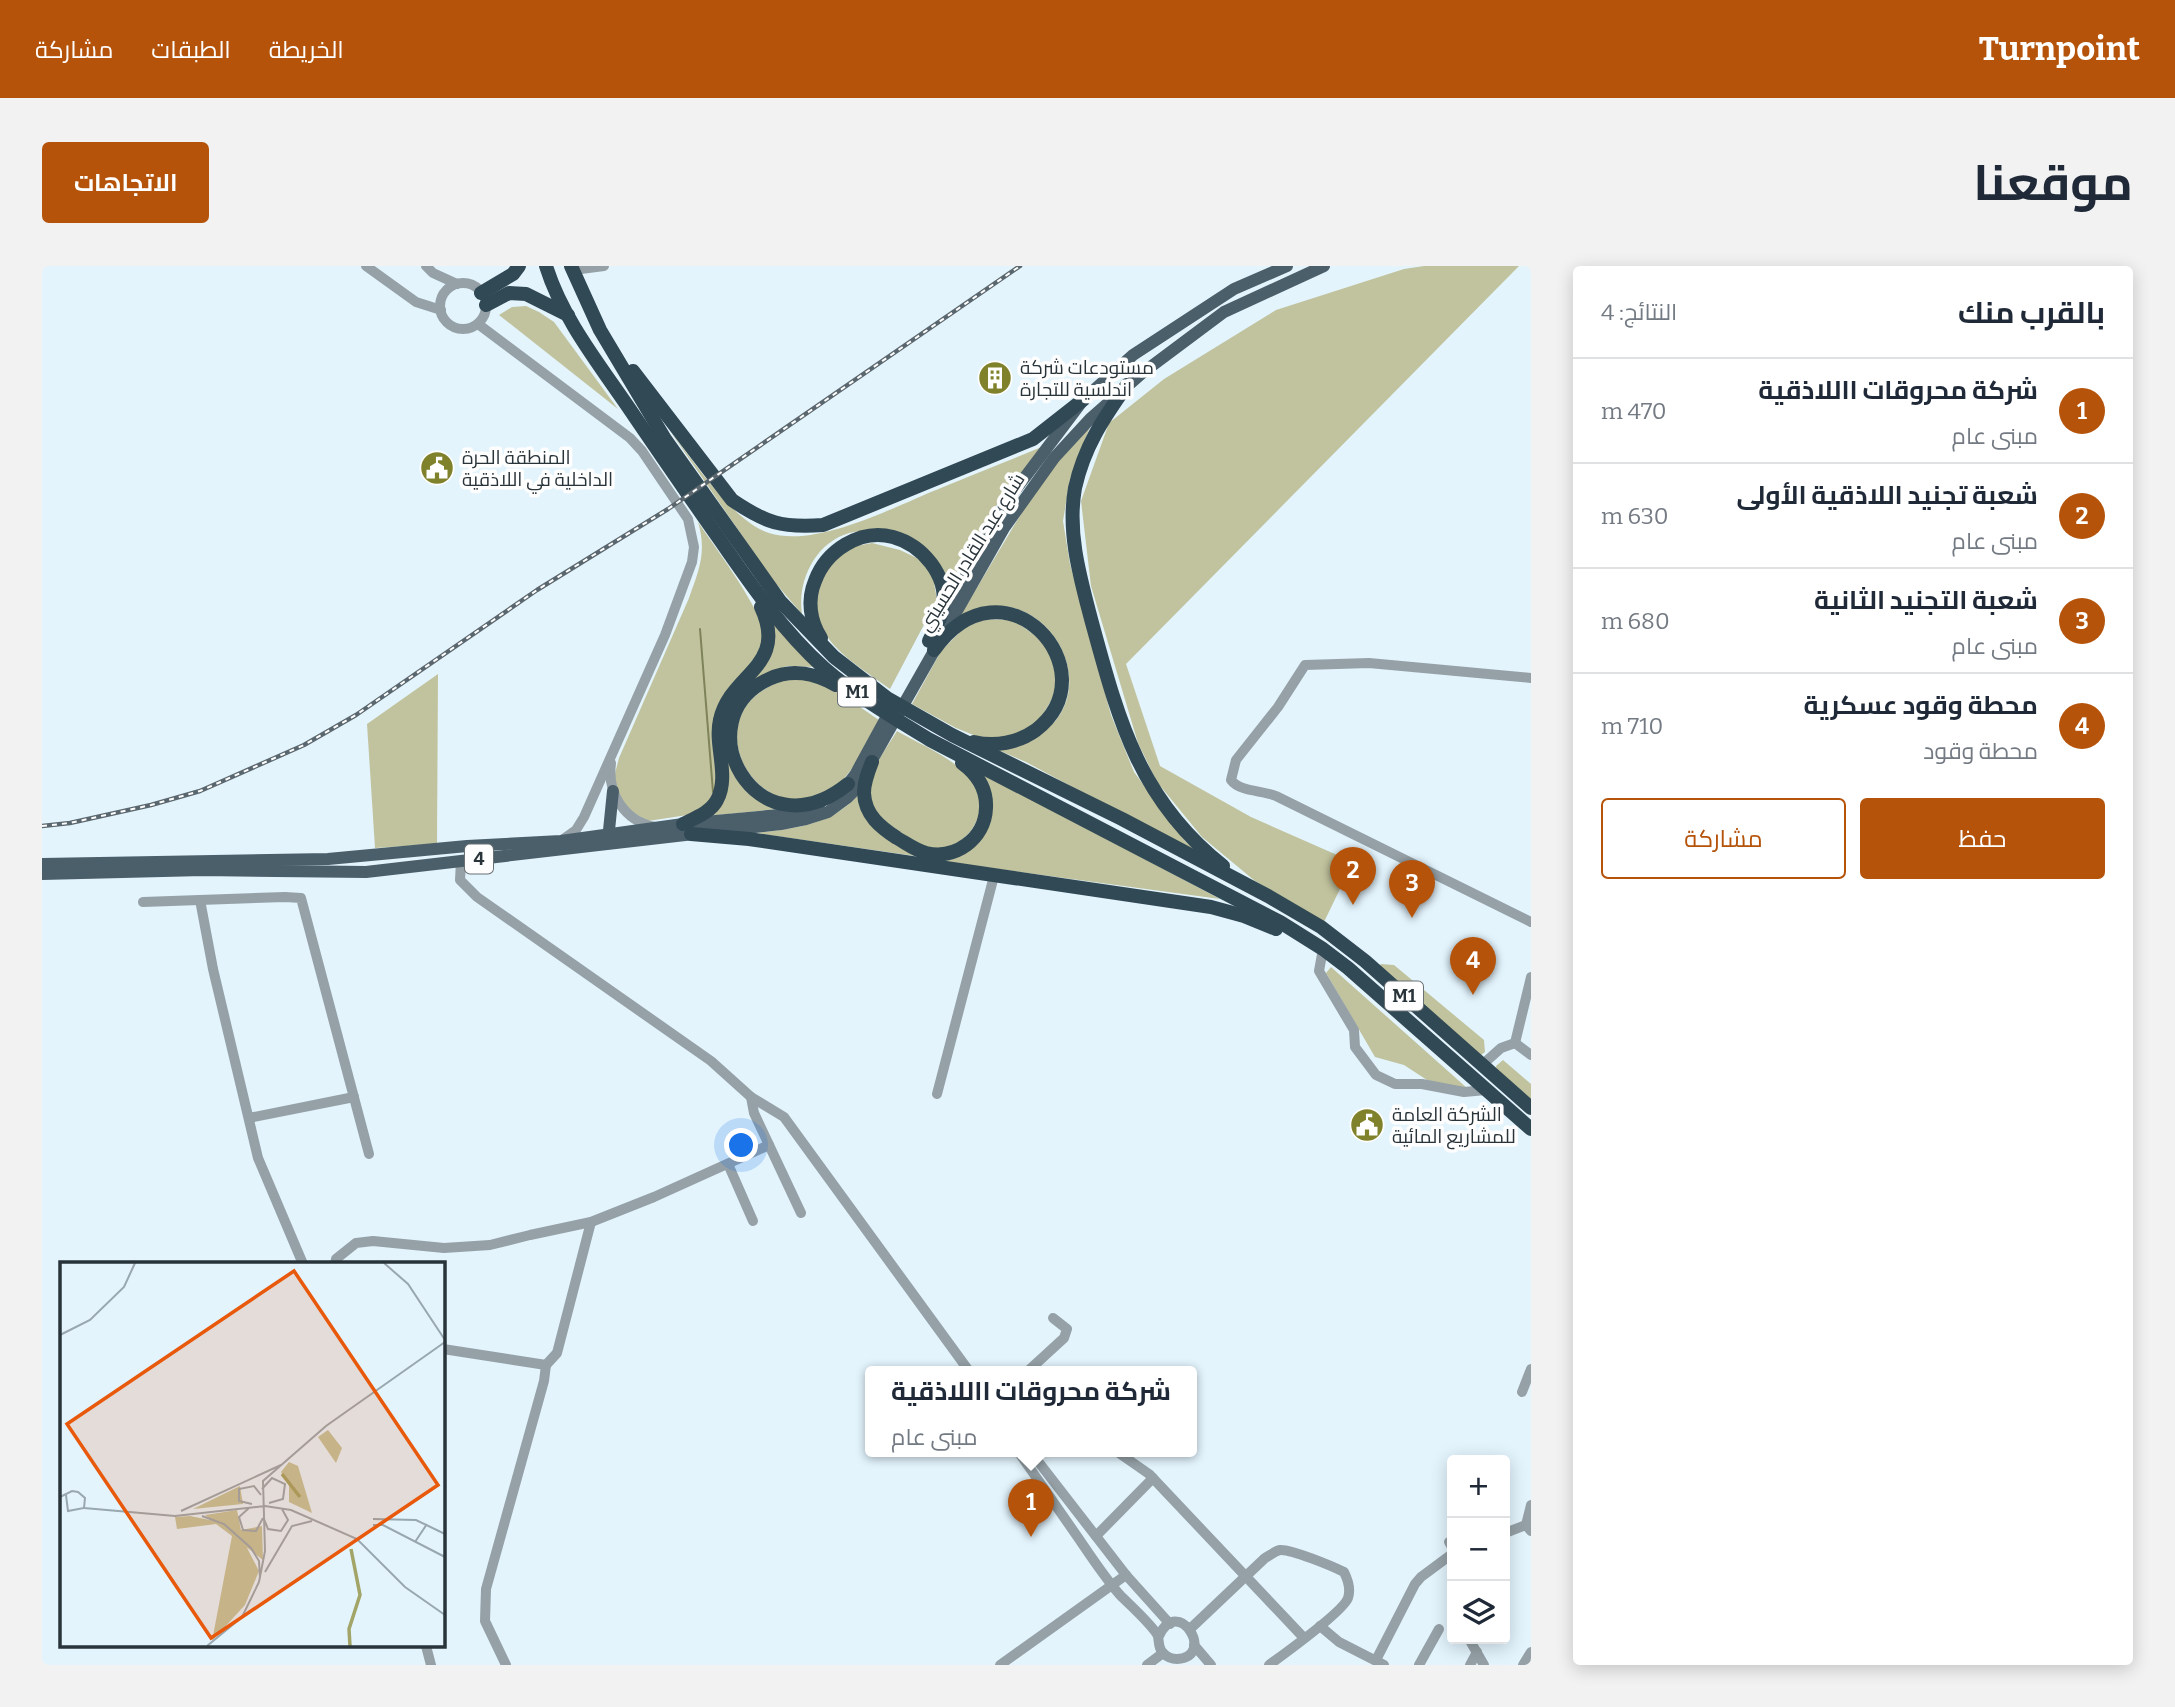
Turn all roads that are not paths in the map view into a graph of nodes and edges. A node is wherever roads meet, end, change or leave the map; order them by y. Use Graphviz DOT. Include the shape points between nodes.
graph roads {
  1 [pos="366,266"];
  2 [pos="426,266"];
  3 [pos="519,266"];
  4 [pos="546,266"];
  5 [pos="604,266"];
  6 [pos="1287,266"];
  7 [pos="1324,266"];
  8 [pos="572,268"];
  9 [pos="457,284"];
  10 [pos="484,299"];
  11 [pos="441,310"];
  12 [pos="568,315"];
  13 [pos="478,324"];
  14 [pos="613,350"];
  15 [pos="1127,385"];
  16 [pos="1084,399"];
  17 [pos="748,581"];
  18 [pos="931,645"];
  19 [pos="834,657"];
  20 [pos="1531,678"];
  21 [pos="881,710"];
  22 [pos="952,735"];
  23 [pos="930,740"];
  24 [pos="876,744"];
  25 [pos="613,752"];
  26 [pos="872,762"];
  27 [pos="848,784"];
  28 [pos="613,791"];
  29 [pos="659,827"];
  30 [pos="687,829"];
  31 [pos="608,839"];
  32 [pos="561,841"];
  33 [pos="461,860"];
  34 [pos="42,864"];
  35 [pos="42,874"];
  36 [pos="994,876"];
  37 [pos="1268,896"];
  38 [pos="200,900"];
  39 [pos="143,902"];
  40 [pos="1531,922"];
  41 [pos="1323,949"];
  42 [pos="1531,977"];
  43 [pos="1515,1043"];
  44 [pos="1531,1055"];
  45 [pos="1482,1065"];
  46 [pos="1486,1090"];
  47 [pos="937,1094"];
  48 [pos="354,1097"];
  49 [pos="751,1097"];
  50 [pos="1531,1108"];
  51 [pos="249,1118"];
  52 [pos="1531,1129"];
  53 [pos="769,1145"];
  54 [pos="369,1154"];
  55 [pos="728,1164"];
  56 [pos="801,1213"];
  57 [pos="753,1221"];
  58 [pos="590,1223"];
  59 [pos="302,1262"];
  60 [pos="335,1262"];
  61 [pos="1053,1318"];
  62 [pos="444,1349"];
  63 [pos="546,1366"];
  64 [pos="965,1366"];
  65 [pos="1033,1366"];
  66 [pos="1531,1369"];
  67 [pos="1522,1392"];
  68 [pos="1022,1457"];
  69 [pos="1035,1457"];
  70 [pos="1124,1457"];
  71 [pos="1153,1478"];
  72 [pos="1531,1505"];
  73 [pos="1528,1528"];
  74 [pos="1510,1532"];
  75 [pos="1096,1536"];
  76 [pos="1447,1558"];
  77 [pos="1126,1575"];
  78 [pos="1246,1577"];
  79 [pos="1112,1586"];
  80 [pos="1170,1623"];
  81 [pos="1320,1626"];
  82 [pos="1190,1629"];
  83 [pos="1439,1629"];
  84 [pos="1159,1636"];
  85 [pos="1304,1638"];
  86 [pos="1472,1644"];
  87 [pos="1194,1646"];
  88 [pos="427,1648"];
  89 [pos="1477,1652"];
  90 [pos="1531,1652"];
  91 [pos="1163,1653"];
  92 [pos="1186,1661"];
  93 [pos="1380,1663"];
  94 [pos="431,1665"];
  95 [pos="506,1665"];
  96 [pos="1000,1665"];
  97 [pos="1147,1665"];
  98 [pos="1212,1665"];
  99 [pos="1269,1665"];
  100 [pos="1419,1665"];
  101 [pos="1470,1665"];
  102 [pos="1484,1665"];
  103 [pos="1523,1665"];
  1 -- 11 [label="street" via="416,302"];
  2 -- 9 [label="street"];
  3 -- 10 [label="highway"];
  4 -- 12 [label="highway, M1"];
  5 -- 8 [label="street"];
  6 -- 16 [label="main road, شارع عبد القادر الحسيني" via="1234,289 1133,355"];
  7 -- 15 [label="main road, شارع عبد القادر الحسيني" via="1224,312"];
  8 -- 14 [label="highway, M1"];
  9 -- 10 [label="street" via="470,285"];
  9 -- 11 [label="street" via="446,291"];
  10 -- 12 [label="highway" via="526,294"];
  10 -- 13 [label="street"];
  11 -- 13 [label="street" via="446,321 458,328"];
  12 -- 17 [label="highway, M1"];
  13 -- 25 [label="street" via="630,438 688,519 692,562"];
  14 -- 16 [label="highway" via="639,377 732,500 776,524 799,527 822,525 1033,439"];
  14 -- 19 [label="highway, M1" via="664,439 757,570"];
  15 -- 18 [label="main road, شارع عبد القادر الحسيني" via="1054,458"];
  15 -- 37 [label="highway" via="1089,445 1073,508 1081,580 1115,704 1137,761 1168,811 1221,865"];
  16 -- 18 [label="main road, شارع عبد القادر الحسيني" via="1010,497"];
  17 -- 21 [label="highway, M1" via="825,668"];
  17 -- 30 [label="highway" via="768,623 768,642 763,658 719,720 719,797"];
  18 -- 19 [label="highway" via="944,606 938,573 906,543 892,537 867,537 832,554 812,587 815,628"];
  18 -- 22 [label="highway" via="960,622 1002,612 1023,618 1040,630 1059,663 1057,702 1045,722 1030,734 989,744"];
  18 -- 24 [label="main road, شارع عبد القادر الحسيني"];
  19 -- 22 [label="highway, M1" via="887,698"];
  20 -- 40 [label="street" via="1369,663 1305,665 1236,760 1231,779 1241,788 1276,796"];
  21 -- 23 [label="highway, M1"];
  21 -- 27 [label="highway" via="822,678 792,673 754,688 736,713 732,753 739,772 760,794 800,806 820,801"];
  22 -- 37 [label="highway, M1"];
  23 -- 26 [label="highway" via="973,771 985,792 986,815 980,830 958,850 943,854 920,851 880,826 865,800 864,785"];
  23 -- 41 [label="highway, M1" via="1280,922"];
  24 -- 26 [label="main road, 4"];
  24 -- 27 [label="main road, 4"];
  25 -- 28 [label="street"];
  25 -- 32 [label="street" via="584,817"];
  26 -- 30 [label="main road, 4" via="847,798 818,816 781,824"];
  27 -- 30 [label="main road, 4" via="832,799 804,810"];
  28 -- 29 [label="street" via="625,811 646,825"];
  28 -- 31 [label="main road"];
  29 -- 30 [label="main road, 4"];
  29 -- 31 [label="main road, 4"];
  30 -- 31 [label="main road, 4"];
  30 -- 36 [label="highway"];
  31 -- 32 [label="main road, 4"];
  31 -- 33 [label="main road, 4"];
  32 -- 34 [label="main road, 4" via="328,859"];
  33 -- 35 [label="main road, 4" via="366,872"];
  33 -- 49 [label="street" via="460,880 477,897 711,1061"];
  36 -- 41 [label="highway" via="1211,907"];
  36 -- 47 [label="street"];
  37 -- 45 [label="highway, M1" via="1365,961"];
  38 -- 39 [label="street"];
  38 -- 48 [label="street" via="301,898"];
  38 -- 51 [label="street"];
  41 -- 46 [label="highway, M1"];
  41 -- 46 [label="street" via="1320,971 1354,1030 1355,1047 1376,1075 1395,1084"];
  42 -- 43 [label="street"];
  43 -- 44 [label="street"];
  43 -- 45 [label="street" via="1501,1048"];
  45 -- 50 [label="highway, M1"];
  46 -- 52 [label="highway, M1"];
  48 -- 51 [label="street"];
  48 -- 54 [label="street"];
  49 -- 53 [label="street"];
  49 -- 64 [label="street" via="783,1117"];
  51 -- 59 [label="street" via="258,1158"];
  53 -- 55 [label="street"];
  53 -- 56 [label="street"];
  55 -- 57 [label="street"];
  55 -- 58 [label="street"];
  58 -- 60 [label="street" via="490,1245 444,1248 356,1243"];
  58 -- 63 [label="street" via="557,1353"];
  61 -- 65 [label="street" via="1067,1329 1064,1338"];
  62 -- 63 [label="street"];
  63 -- 95 [label="street" via="486,1589 485,1621"];
  66 -- 67 [label="street"];
  68 -- 79 [label="street"];
  69 -- 75 [label="street"];
  70 -- 71 [label="street"];
  71 -- 75 [label="street"];
  71 -- 78 [label="street"];
  72 -- 73 [label="street"];
  73 -- 74 [label="street"];
  75 -- 77 [label="street"];
  76 -- 93 [label="street" via="1415,1584"];
  77 -- 79 [label="street"];
  77 -- 80 [label="street"];
  78 -- 81 [label="street" via="1265,1558 1282,1550 1344,1572 1350,1589 1346,1603"];
  78 -- 82 [label="street"];
  78 -- 85 [label="street"];
  79 -- 84 [label="street"];
  79 -- 96 [label="street"];
  80 -- 82 [label="street"];
  80 -- 84 [label="street"];
  81 -- 85 [label="street"];
  81 -- 93 [label="street" via="1339,1642"];
  82 -- 87 [label="street"];
  83 -- 100 [label="street"];
  84 -- 91 [label="street"];
  85 -- 99 [label="street"];
  86 -- 89 [label="street"];
  87 -- 92 [label="street"];
  87 -- 98 [label="street"];
  88 -- 94 [label="street"];
  89 -- 101 [label="street"];
  89 -- 102 [label="street"];
  90 -- 103 [label="street"];
  91 -- 92 [label="street"];
  91 -- 97 [label="street"];
}
